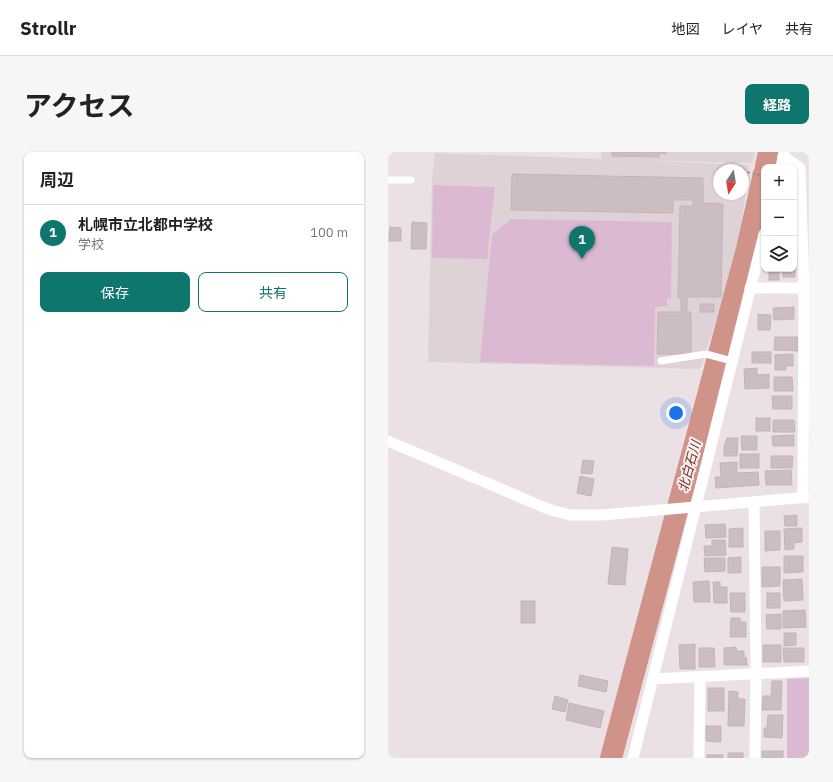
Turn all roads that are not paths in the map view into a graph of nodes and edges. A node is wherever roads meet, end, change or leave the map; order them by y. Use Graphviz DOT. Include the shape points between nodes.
graph roads {
  1 [pos="784,154"];
  2 [pos="782,164"];
  3 [pos="388,180"];
  4 [pos="411,180"];
  5 [pos="763,236"];
  6 [pos="750,288"];
  7 [pos="806,288"];
  8 [pos="728,360"];
  9 [pos="661,361"];
  10 [pos="388,441"];
  11 [pos="806,498"];
  12 [pos="754,502"];
  13 [pos="691,507"];
  14 [pos="809,671"];
  15 [pos="756,674"];
  16 [pos="700,677"];
  17 [pos="653,679"];
  18 [pos="633,758"];
  19 [pos="699,758"];
  20 [pos="755,758"];
  1 -- 2 [label="street"];
  1 -- 7 [label="street" via="800,168"];
  3 -- 4 [label="lane"];
  5 -- 6 [label="street"];
  6 -- 7 [label="street"];
  6 -- 8 [label="street"];
  7 -- 11 [label="street"];
  8 -- 9 [label="lane" via="706,354"];
  8 -- 13 [label="street"];
  10 -- 13 [label="street" via="548,509 570,515 602,515"];
  11 -- 12 [label="street"];
  12 -- 13 [label="street"];
  12 -- 15 [label="street"];
  13 -- 17 [label="street"];
  14 -- 15 [label="street"];
  15 -- 16 [label="street"];
  15 -- 20 [label="street"];
  16 -- 17 [label="street"];
  16 -- 19 [label="street"];
  17 -- 18 [label="street"];
}
